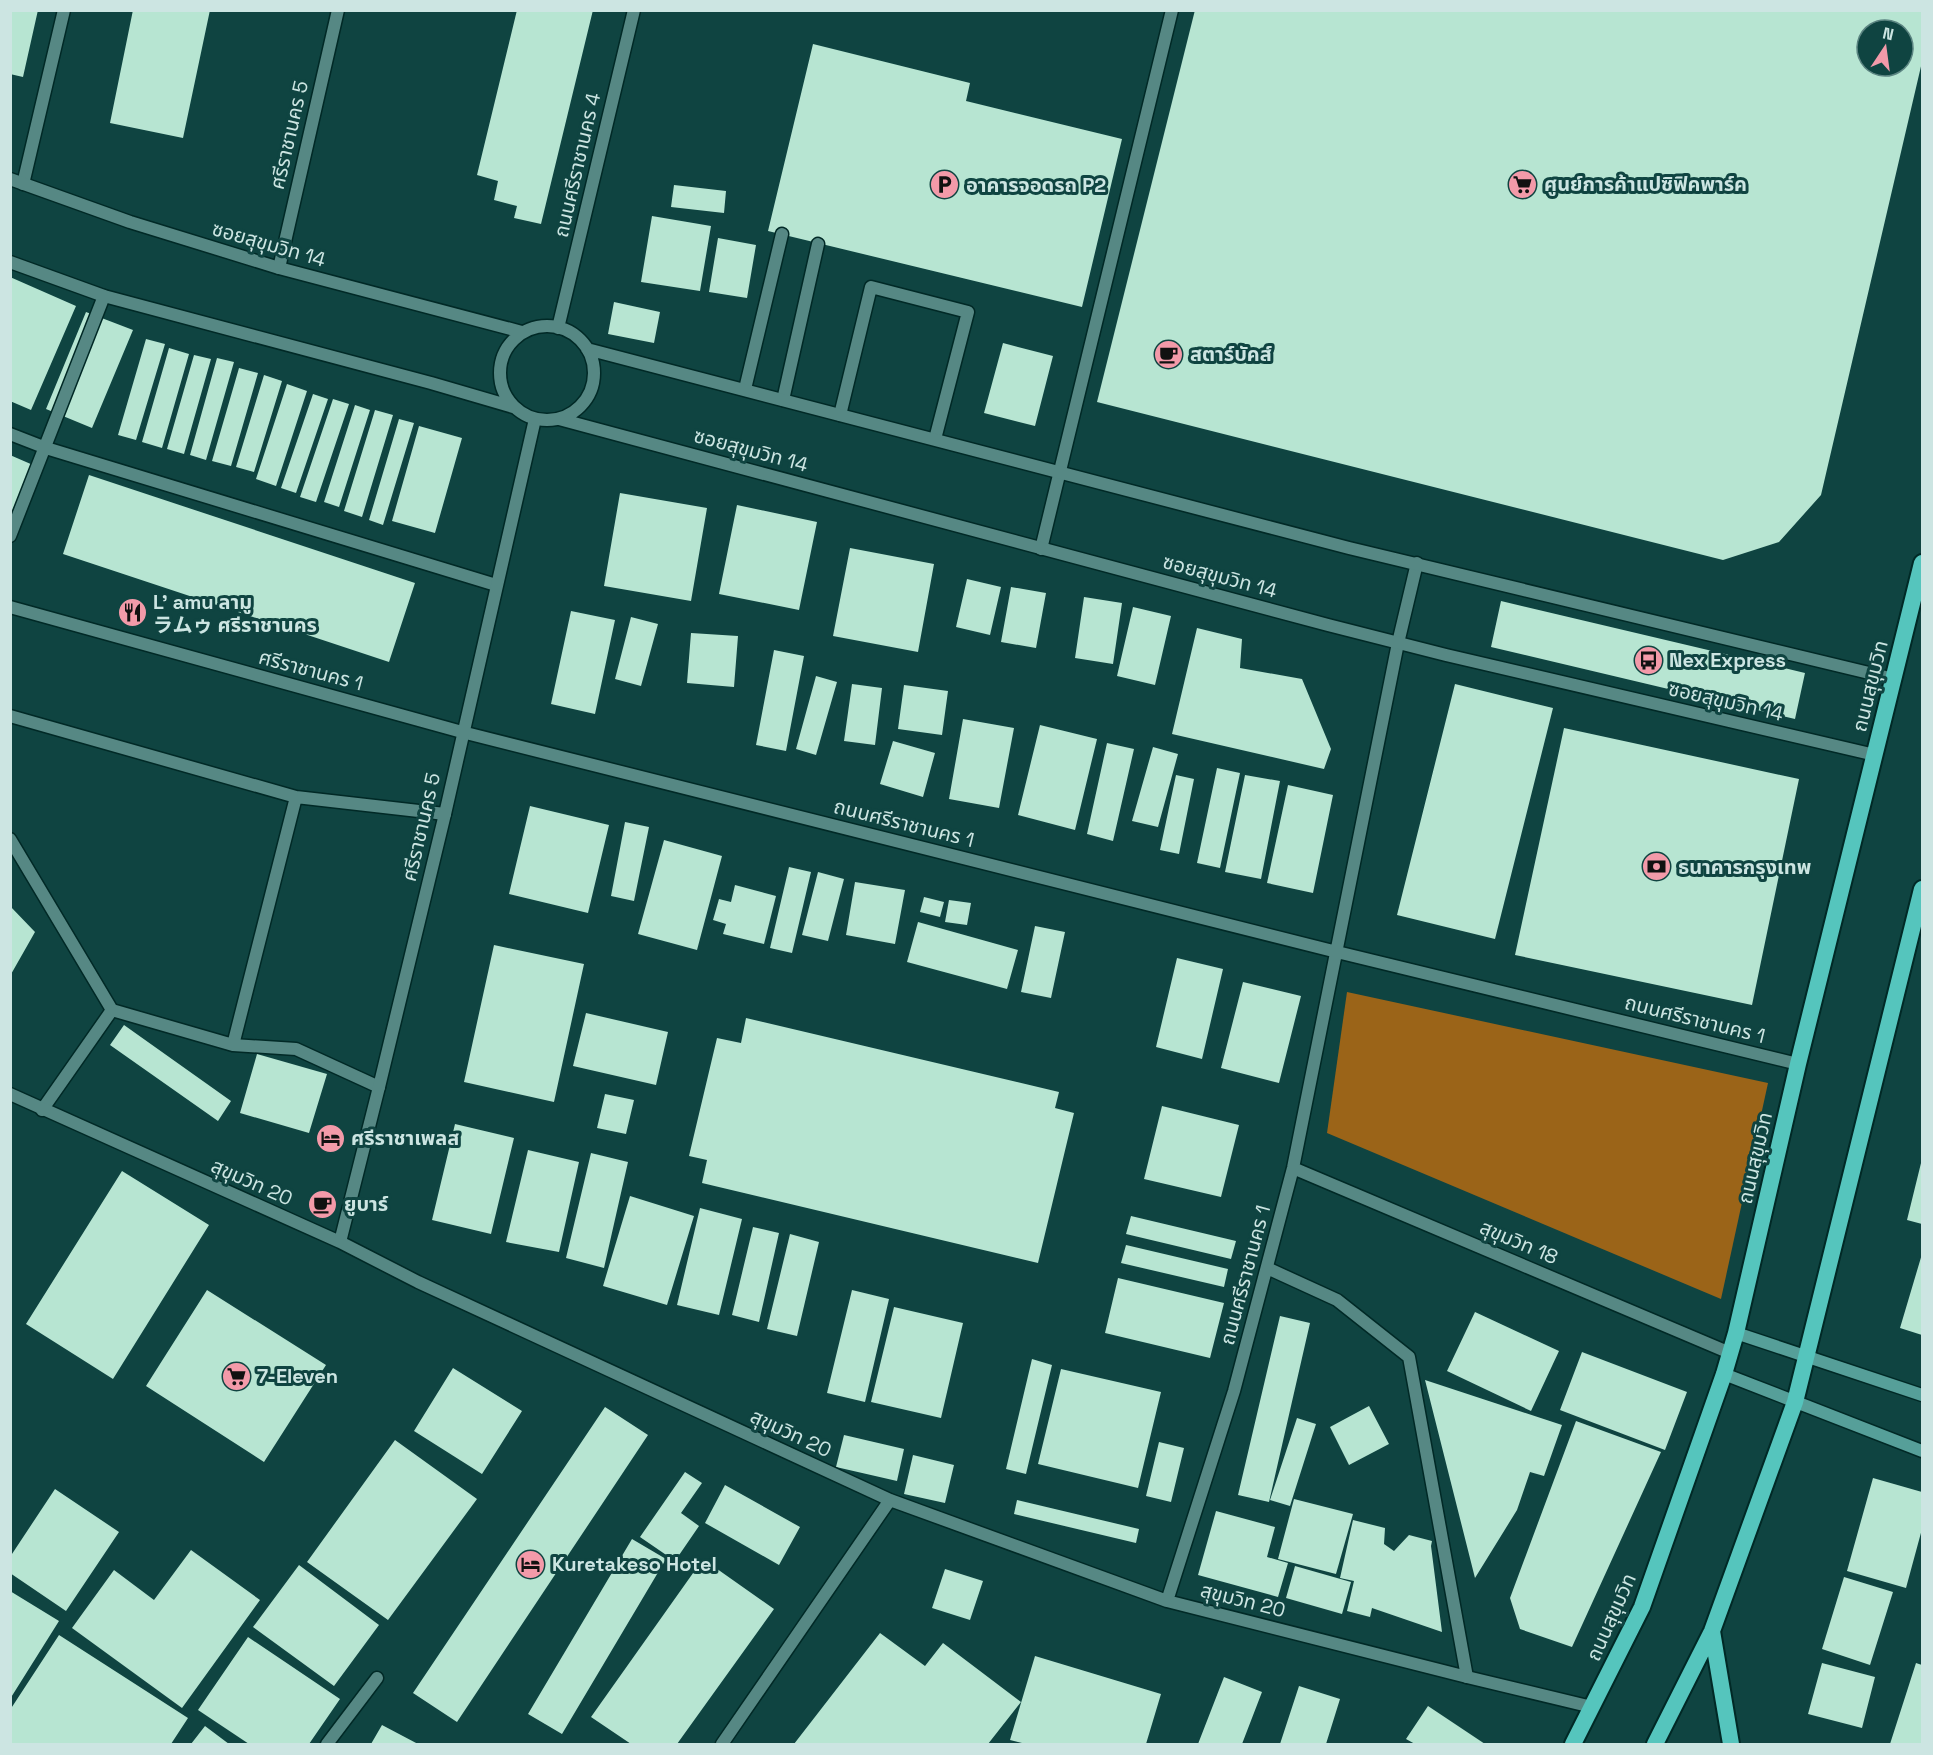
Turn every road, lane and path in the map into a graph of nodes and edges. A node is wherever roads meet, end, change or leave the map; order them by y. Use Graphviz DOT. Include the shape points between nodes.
graph roads {
  1 [pos="64,10"];
  2 [pos="338,10"];
  3 [pos="634,10"];
  4 [pos="1172,10"];
  5 [pos="10,179"];
  6 [pos="23,184"];
  7 [pos="782,234"];
  8 [pos="818,244"];
  9 [pos="10,262"];
  10 [pos="279,268"];
  11 [pos="104,296"];
  12 [pos="558,328"];
  13 [pos="522,333"];
  14 [pos="587,349"];
  15 [pos="745,389"];
  16 [pos="783,399"];
  17 [pos="513,407"];
  18 [pos="840,415"];
  19 [pos="535,419"];
  20 [pos="559,419"];
  21 [pos="10,434"];
  22 [pos="935,439"];
  23 [pos="46,448"];
  24 [pos="1059,472"];
  25 [pos="10,536"];
  26 [pos="1041,549"];
  27 [pos="1923,562"];
  28 [pos="1417,563"];
  29 [pos="496,585"];
  30 [pos="10,607"];
  31 [pos="1398,643"];
  32 [pos="1894,679"];
  33 [pos="10,716"];
  34 [pos="462,732"];
  35 [pos="1875,755"];
  36 [pos="296,797"];
  37 [pos="445,814"];
  38 [pos="10,839"];
  39 [pos="1923,889"];
  40 [pos="1337,952"];
  41 [pos="112,1010"];
  42 [pos="232,1045"];
  43 [pos="1798,1064"];
  44 [pos="380,1088"];
  45 [pos="10,1094"];
  46 [pos="42,1110"];
  47 [pos="1293,1168"];
  48 [pos="340,1242"];
  49 [pos="1267,1268"];
  50 [pos="1736,1333"];
  51 [pos="1730,1353"];
  52 [pos="1807,1357"];
  53 [pos="1724,1374"];
  54 [pos="1923,1395"];
  55 [pos="1795,1402"];
  56 [pos="1923,1451"];
  57 [pos="890,1500"];
  58 [pos="1167,1601"];
  59 [pos="1712,1631"];
  60 [pos="1467,1677"];
  61 [pos="377,1678"];
  62 [pos="1592,1707"];
  63 [pos="327,1744"];
  64 [pos="722,1744"];
  65 [pos="1573,1744"];
  66 [pos="1655,1744"];
  67 [pos="1731,1744"];
  1 -- 6 [label="street"];
  2 -- 10 [label="street, ศรีราชานคร 5"];
  3 -- 12 [label="street, ถนนศรีราชานคร 4"];
  4 -- 24 [label="street"];
  5 -- 6 [label="street, ซอยสุขุมวิท 14"];
  6 -- 10 [label="street, ซอยสุขุมวิท 14"];
  7 -- 15 [label="street"];
  8 -- 16 [label="street"];
  9 -- 11 [label="street"];
  10 -- 13 [label="street, ซอยสุขุมวิท 14"];
  11 -- 17 [label="street"];
  11 -- 23 [label="street"];
  12 -- 13 [label="street" via="546,326"];
  12 -- 14 [label="street" via="580,339"];
  13 -- 17 [label="street" via="510,342 499,368 504,395"];
  14 -- 15 [label="street"];
  14 -- 20 [label="street" via="593,362 591,391 579,409"];
  15 -- 16 [label="street"];
  16 -- 18 [label="street"];
  17 -- 19 [label="street"];
  18 -- 22 [label="street"];
  18 -- 22 [label="street" via="871,287 968,312"];
  19 -- 20 [label="street"];
  19 -- 29 [label="street, ศรีราชานคร 5"];
  20 -- 26 [label="street, ซอยสุขุมวิท 14"];
  21 -- 23 [label="street"];
  22 -- 24 [label="street"];
  23 -- 25 [label="street"];
  23 -- 29 [label="street"];
  24 -- 26 [label="street"];
  24 -- 28 [label="street"];
  26 -- 31 [label="street, ซอยสุขุมวิท 14"];
  27 -- 32 [label="highway, ถนนสุขุมวิท"];
  28 -- 31 [label="street"];
  28 -- 32 [label="street"];
  29 -- 34 [label="street, ศรีราชานคร 5"];
  30 -- 34 [label="street, ศรีราชานคร 1"];
  31 -- 35 [label="street, ซอยสุขุมวิท 14"];
  31 -- 40 [label="street"];
  32 -- 35 [label="highway, ถนนสุขุมวิท"];
  33 -- 36 [label="street"];
  34 -- 37 [label="street, ศรีราชานคร 5"];
  34 -- 40 [label="street, ถนนศรีราชานคร 1"];
  35 -- 43 [label="highway, ถนนสุขุมวิท"];
  36 -- 37 [label="street"];
  36 -- 42 [label="street"];
  37 -- 44 [label="street, ศรีราชานคร 5"];
  38 -- 41 [label="street"];
  39 -- 52 [label="highway"];
  40 -- 43 [label="street, ถนนศรีราชานคร 1"];
  40 -- 47 [label="street, ถนนศรีราชานคร 1"];
  41 -- 42 [label="street"];
  41 -- 46 [label="street"];
  42 -- 44 [label="street" via="296,1049"];
  43 -- 50 [label="highway, ถนนสุขุมวิท"];
  44 -- 48 [label="street, ศรีราชานคร 5"];
  45 -- 46 [label="street, สุขุมวิท 20"];
  46 -- 48 [label="street, สุขุมวิท 20"];
  47 -- 49 [label="street, ถนนศรีราชานคร 1"];
  47 -- 51 [label="street, สุขุมวิท 18"];
  48 -- 57 [label="street, สุขุมวิท 20" via="418,1282"];
  49 -- 58 [label="street, ถนนศรีราชานคร 1" via="1234,1391"];
  49 -- 60 [label="street" via="1337,1300 1409,1357"];
  50 -- 51 [label="highway, ถนนสุขุมวิท"];
  50 -- 52 [label="main road"];
  51 -- 53 [label="highway, ถนนสุขุมวิท"];
  52 -- 54 [label="main road"];
  52 -- 55 [label="highway"];
  53 -- 55 [label="main road"];
  53 -- 62 [label="highway, ถนนสุขุมวิท" via="1641,1607"];
  55 -- 56 [label="main road"];
  55 -- 59 [label="highway"];
  57 -- 58 [label="street, สุขุมวิท 20"];
  57 -- 64 [label="street"];
  58 -- 60 [label="street, สุขุมวิท 20"];
  59 -- 66 [label="highway"];
  59 -- 67 [label="highway"];
  60 -- 62 [label="street, สุขุมวิท 20"];
  61 -- 63 [label="street"];
  62 -- 65 [label="highway, ถนนสุขุมวิท"];
}
